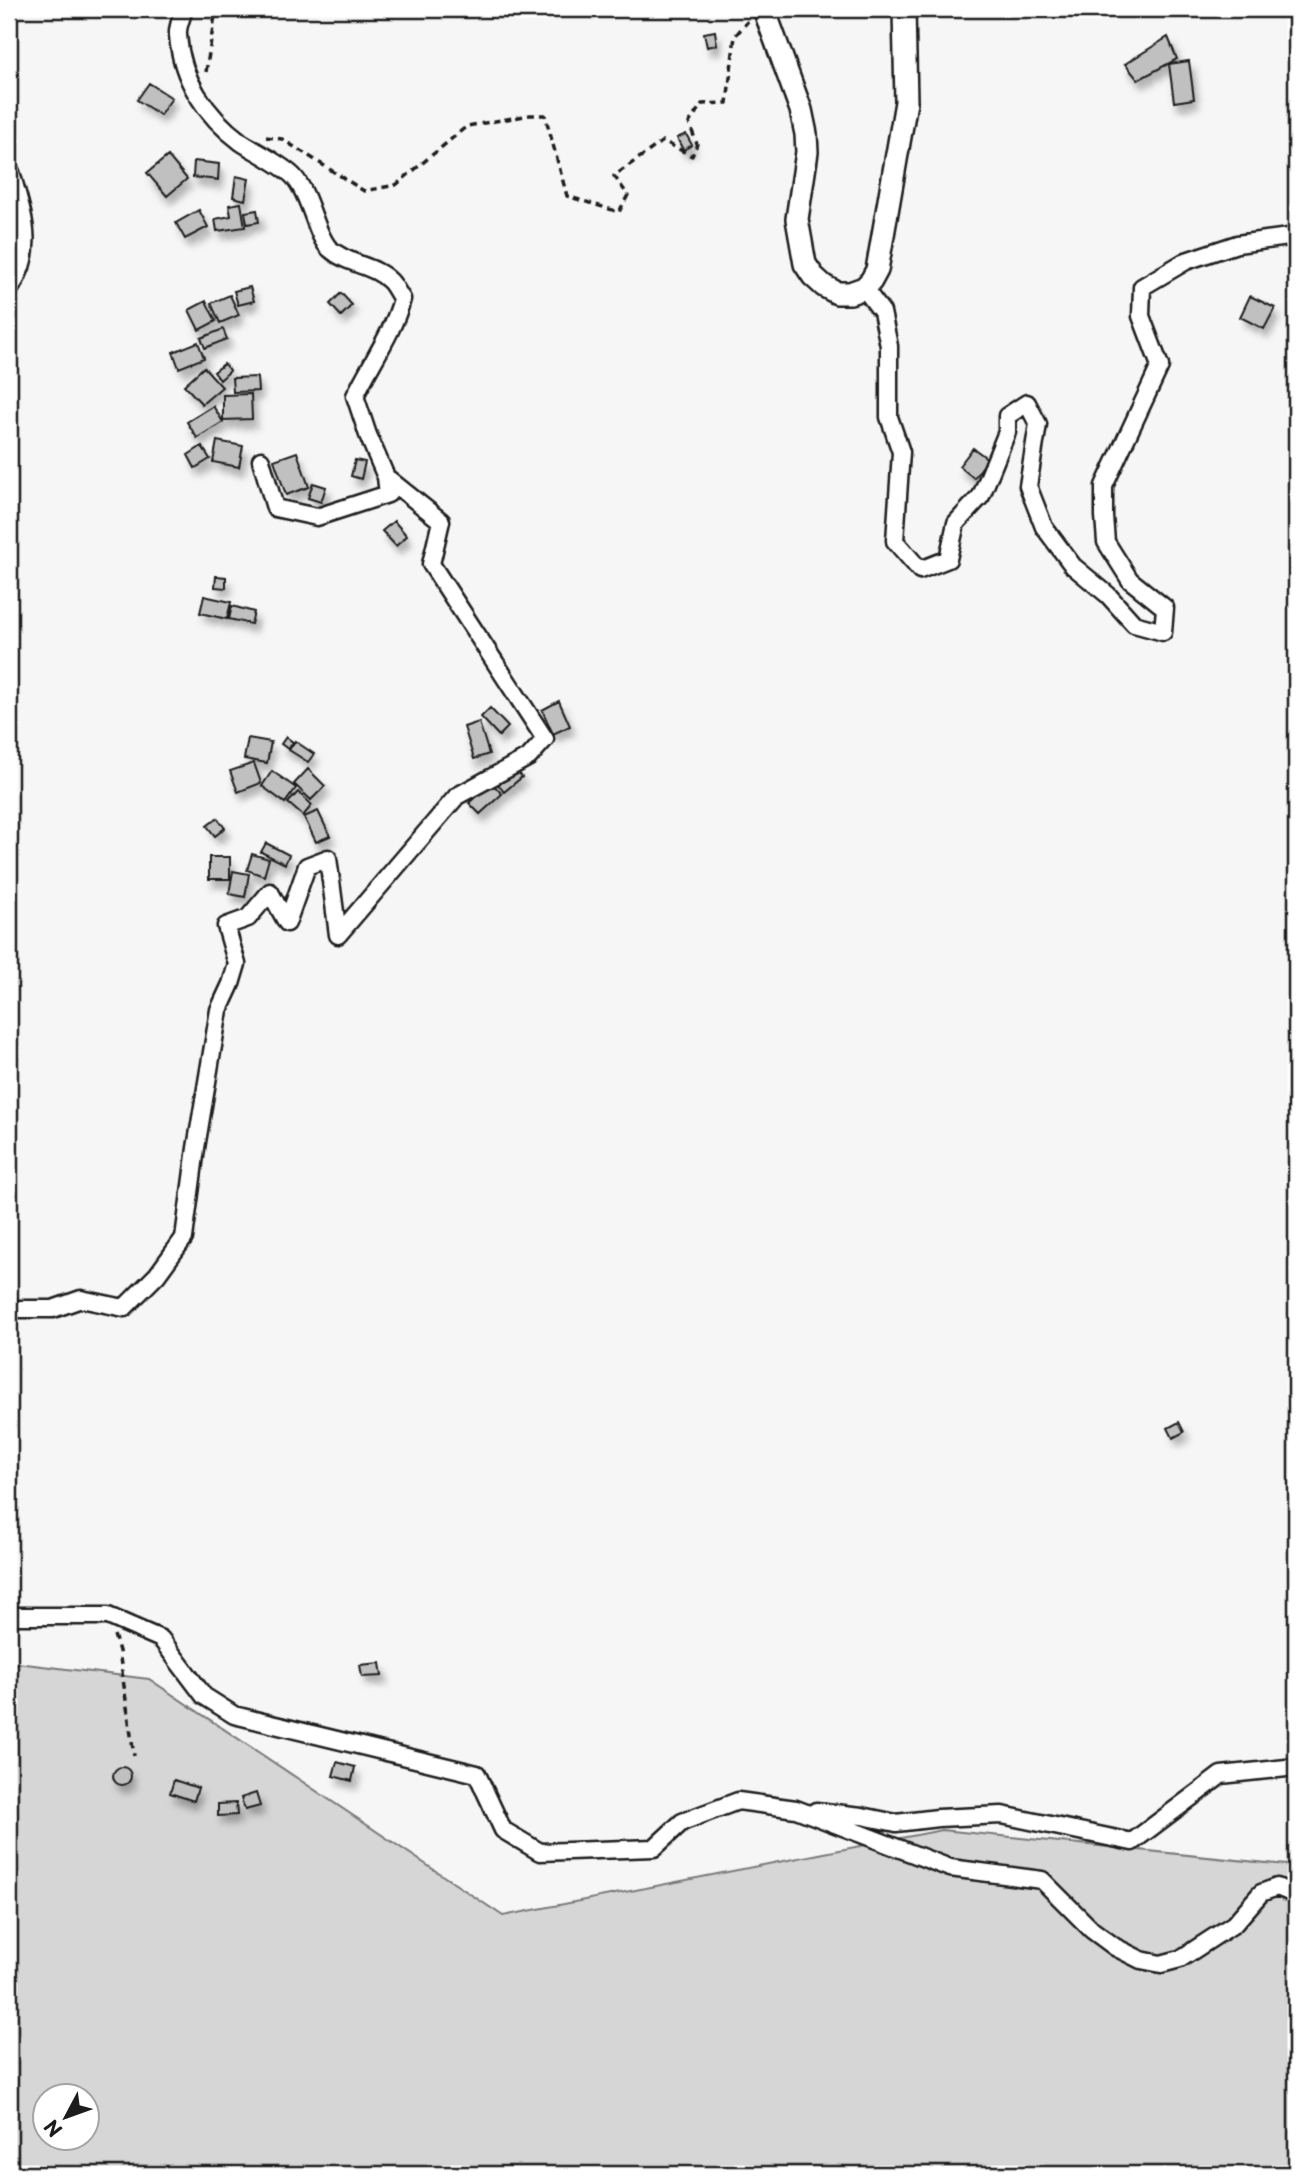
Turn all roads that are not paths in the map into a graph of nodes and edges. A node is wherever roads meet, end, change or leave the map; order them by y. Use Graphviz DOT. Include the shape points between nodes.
graph roads {
  1 [pos="184,9"];
  2 [pos="764,9"];
  3 [pos="904,9"];
  4 [pos="9,174"];
  5 [pos="1296,236"];
  6 [pos="9,286"];
  7 [pos="864,288"];
  8 [pos="261,460"];
  9 [pos="386,477"];
  10 [pos="9,1313"];
  11 [pos="9,1616"];
  12 [pos="1296,1767"];
  13 [pos="796,1809"];
  14 [pos="1296,1895"];
  1 -- 9 [label="street" via="178,32 197,96 239,141 294,176 308,198 326,246 344,260 390,281 402,299 355,396"];
  2 -- 7 [label="main road" via="806,134 797,219 804,264 837,293"];
  3 -- 7 [label="main road" via="906,102 877,270"];
  4 -- 6 [label="main road" via="24,236 18,271"];
  5 -- 7 [label="street" via="1237,244 1186,261 1142,287 1141,316 1160,366 1104,486 1104,516 1106,541 1130,580 1165,608 1163,632 1133,624 1073,566 1044,527 1028,486 1038,424 1027,403 1007,416 1007,432 981,496 957,523 948,559 920,570 895,541 901,452 890,417 889,346 882,312"];
  8 -- 9 [label="street" via="275,508 317,517 388,494"];
  9 -- 10 [label="street" via="441,521 432,564 545,739 529,757 457,796 338,935 328,858 307,866 287,923 270,892 248,918 226,926 237,964 219,1010 184,1238 157,1275 124,1308 81,1299"];
  11 -- 13 [label="street" via="108,1616 161,1639 204,1696 234,1715 477,1774 503,1830 540,1852 654,1848 682,1822 738,1801"];
  12 -- 13 [label="street" via="1221,1774 1132,1842 1002,1815 896,1823"];
  13 -- 14 [label="street" via="950,1868 1042,1880 1115,1947 1161,1964 1180,1959 1234,1924 1261,1893 1278,1887"];
}
